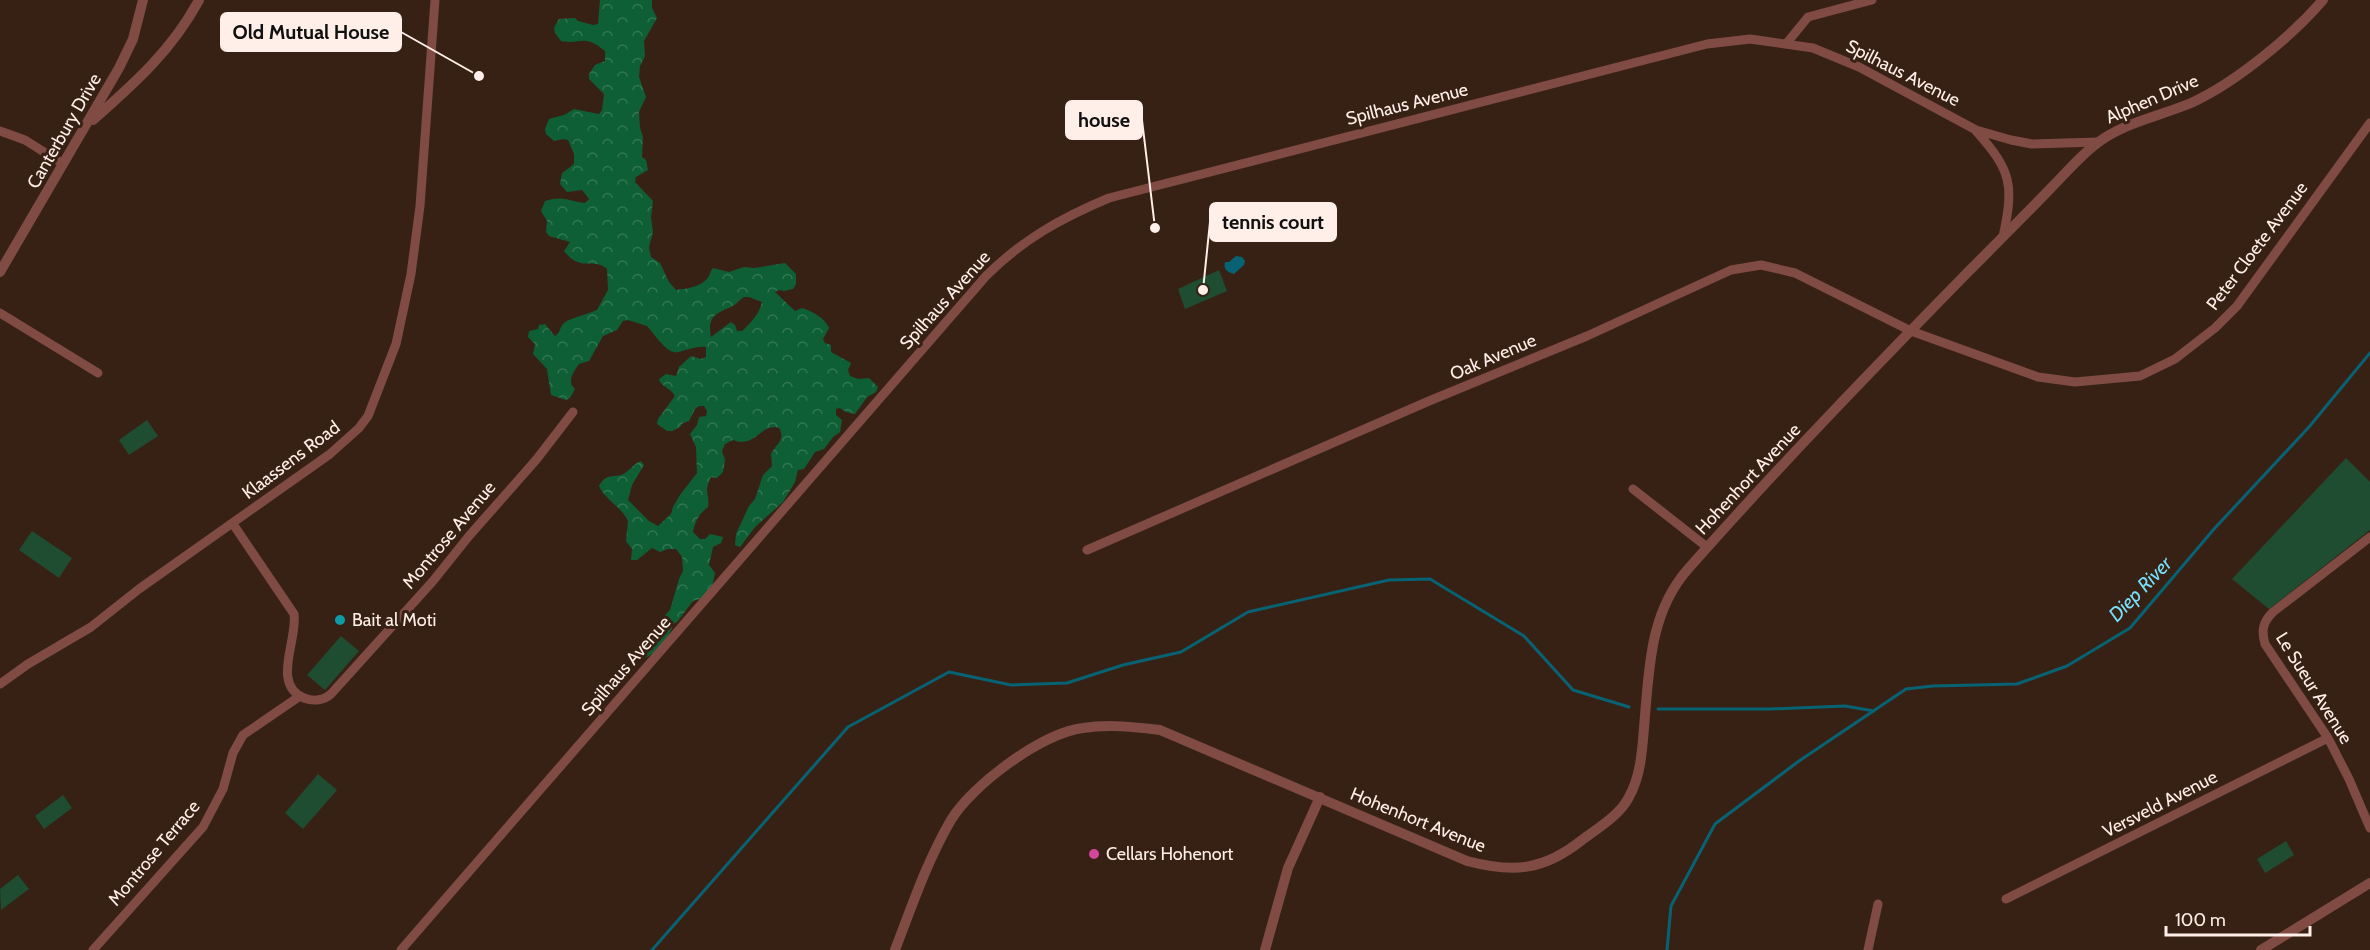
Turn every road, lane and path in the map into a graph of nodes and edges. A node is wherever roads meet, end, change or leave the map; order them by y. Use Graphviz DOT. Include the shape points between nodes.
graph roads {
  1 [pos="143,0"];
  2 [pos="200,0"];
  3 [pos="435,0"];
  4 [pos="1872,0"];
  5 [pos="2323,0"];
  6 [pos="1786,44"];
  7 [pos="2370,123"];
  8 [pos="87,126"];
  9 [pos="0,130"];
  10 [pos="1976,130"];
  11 [pos="2098,142"];
  12 [pos="63,165"];
  13 [pos="2002,237"];
  14 [pos="0,272"];
  15 [pos="0,313"];
  16 [pos="1911,331"];
  17 [pos="98,373"];
  18 [pos="573,412"];
  19 [pos="1633,489"];
  20 [pos="233,524"];
  21 [pos="2370,537"];
  22 [pos="1707,547"];
  23 [pos="1087,550"];
  24 [pos="0,684"];
  25 [pos="300,696"];
  26 [pos="2328,738"];
  27 [pos="1320,797"];
  28 [pos="2370,828"];
  29 [pos="2370,883"];
  30 [pos="2006,899"];
  31 [pos="1878,904"];
  32 [pos="93,950"];
  33 [pos="401,950"];
  34 [pos="895,950"];
  35 [pos="1265,950"];
  36 [pos="1868,950"];
  37 [pos="2261,950"];
  1 -- 8 [label="street, Canterbury Drive" via="120,68"];
  2 -- 8 [label="street" via="161,57"];
  3 -- 20 [label="street, Klaassens Road" via="420,206 411,274 402,321 384,378 368,416 348,440"];
  4 -- 6 [label="street" via="1808,17"];
  5 -- 11 [label="street, Alphen Drive" via="2295,28 2214,91"];
  6 -- 10 [label="street, Spilhaus Avenue" via="1813,48 1859,67"];
  6 -- 33 [label="street, Spilhaus Avenue" via="1750,39 1707,44 1108,198 1066,216 1024,243 986,276"];
  7 -- 16 [label="street, Peter Cloete Avenue" via="2237,306 2175,359 2140,376 2075,382 2038,377"];
  8 -- 12 [label="street, Canterbury Drive"];
  9 -- 12 [label="street" via="25,140"];
  10 -- 11 [label="street, Spilhaus Avenue" via="2032,144"];
  10 -- 13 [label="street, Spilhaus Avenue" via="2006,172 2009,192"];
  11 -- 13 [label="street, Alphen Drive"];
  12 -- 14 [label="street, Canterbury Drive"];
  13 -- 16 [label="street, Hohenhort Avenue"];
  15 -- 17 [label="street"];
  16 -- 22 [label="street, Hohenhort Avenue"];
  16 -- 23 [label="street, Oak Avenue" via="1795,273 1761,265 1731,270 1587,336"];
  18 -- 25 [label="street, Montrose Avenue" via="433,581 331,694 315,700"];
  19 -- 22 [label="street"];
  20 -- 24 [label="street, Klaassens Road" via="91,627"];
  20 -- 25 [label="street" via="294,614 287,674"];
  21 -- 26 [label="street, Le Sueur Avenue" via="2273,612 2262,632 2265,644"];
  22 -- 27 [label="street, Hohenhort Avenue" via="1672,588 1658,622 1649,669 1641,758 1628,799 1618,812 1572,849 1544,863 1496,868 1467,861"];
  25 -- 32 [label="street, Montrose Terrace" via="243,735 233,753 223,789 202,827"];
  26 -- 28 [label="street, Le Sueur Avenue"];
  26 -- 30 [label="street, Versveld Avenue"];
  27 -- 34 [label="street, Hohenhort Avenue" via="1160,730 1127,726 1065,732 994,773 958,810 936,848"];
  27 -- 35 [label="street" via="1288,868"];
  29 -- 37 [label="street"];
  31 -- 36 [label="street"];
}
